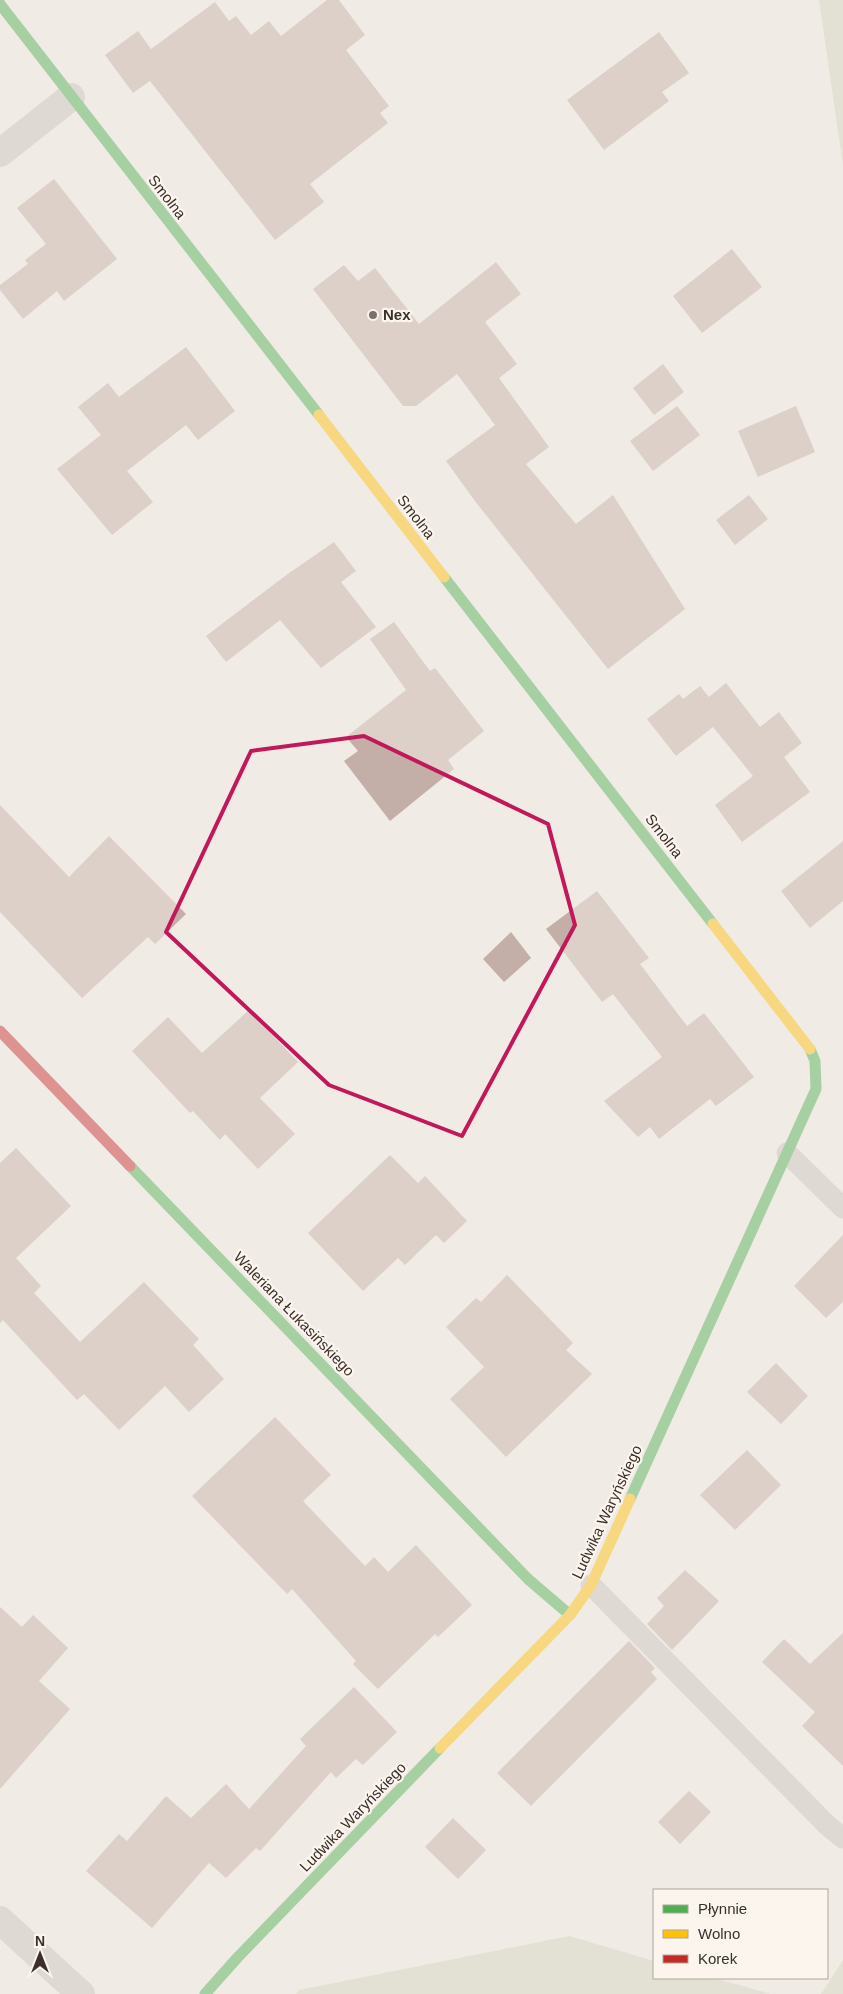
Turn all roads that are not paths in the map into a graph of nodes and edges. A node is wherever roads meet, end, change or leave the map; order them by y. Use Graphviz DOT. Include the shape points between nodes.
graph roads {
  1 [pos="0,4"];
  2 [pos="70,97"];
  3 [pos="0,152"];
  4 [pos="0,1031"];
  5 [pos="809,1047"];
  6 [pos="787,1153"];
  7 [pos="843,1208"];
  8 [pos="591,1585"];
  9 [pos="570,1615"];
  10 [pos="843,1838"];
  11 [pos="0,1920"];
  12 [pos="82,1994"];
  13 [pos="205,1994"];
  1 -- 2 [label="street, Smolna"];
  2 -- 3 [label="street"];
  2 -- 5 [label="street, Smolna"];
  4 -- 9 [label="street, Waleriana Łukasińskiego" via="528,1579"];
  5 -- 6 [label="street, Ludwika Waryńskiego" via="815,1061 816,1089"];
  6 -- 7 [label="lane"];
  6 -- 8 [label="street, Ludwika Waryńskiego"];
  8 -- 9 [label="street, Ludwika Waryńskiego"];
  8 -- 10 [label="lane"];
  9 -- 13 [label="street, Ludwika Waryńskiego"];
  11 -- 12 [label="street"];
}
